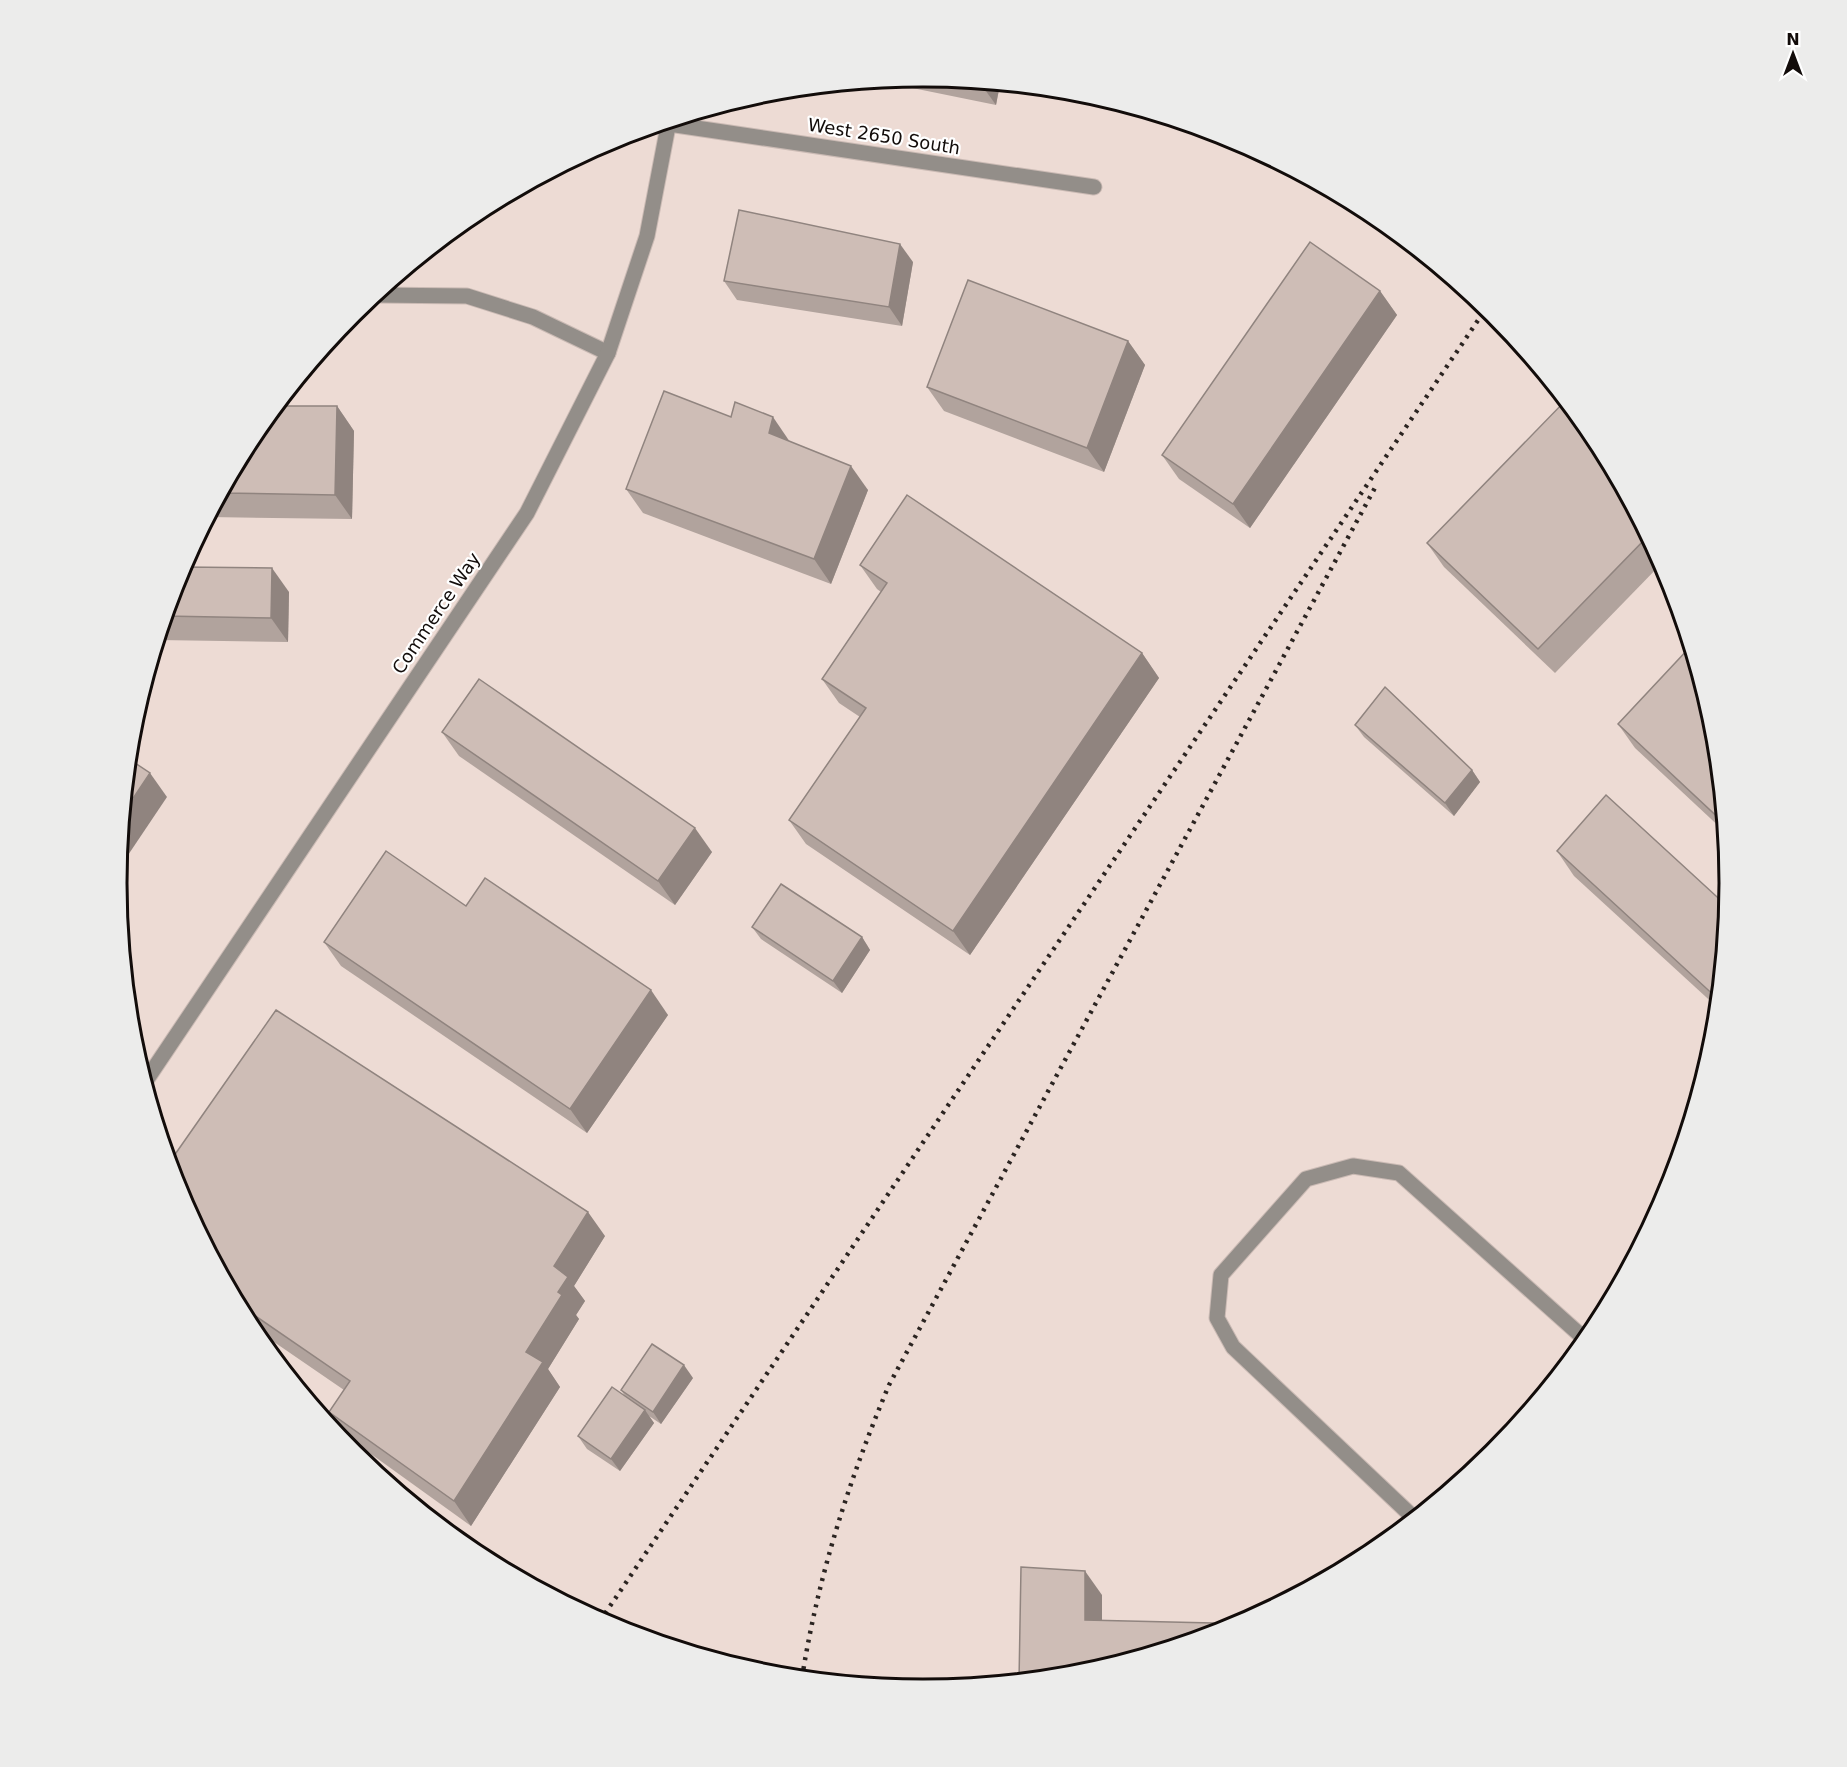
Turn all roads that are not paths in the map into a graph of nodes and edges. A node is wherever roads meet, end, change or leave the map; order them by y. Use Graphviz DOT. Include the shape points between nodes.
graph roads {
  1 [pos="681,125"];
  2 [pos="668,129"];
  3 [pos="1094,187"];
  4 [pos="386,296"];
  5 [pos="608,353"];
  6 [pos="150,1074"];
  7 [pos="1580,1334"];
  8 [pos="1409,1514"];
  1 -- 3 [label="street, West 2650 South"];
  2 -- 5 [label="street, Commerce Way" via="647,236"];
  4 -- 5 [label="street" via="467,296 533,317"];
  5 -- 6 [label="street, Commerce Way" via="527,513"];
  7 -- 8 [label="street" via="1399,1173 1353,1166 1306,1179 1221,1275 1217,1318 1233,1347"];
}
